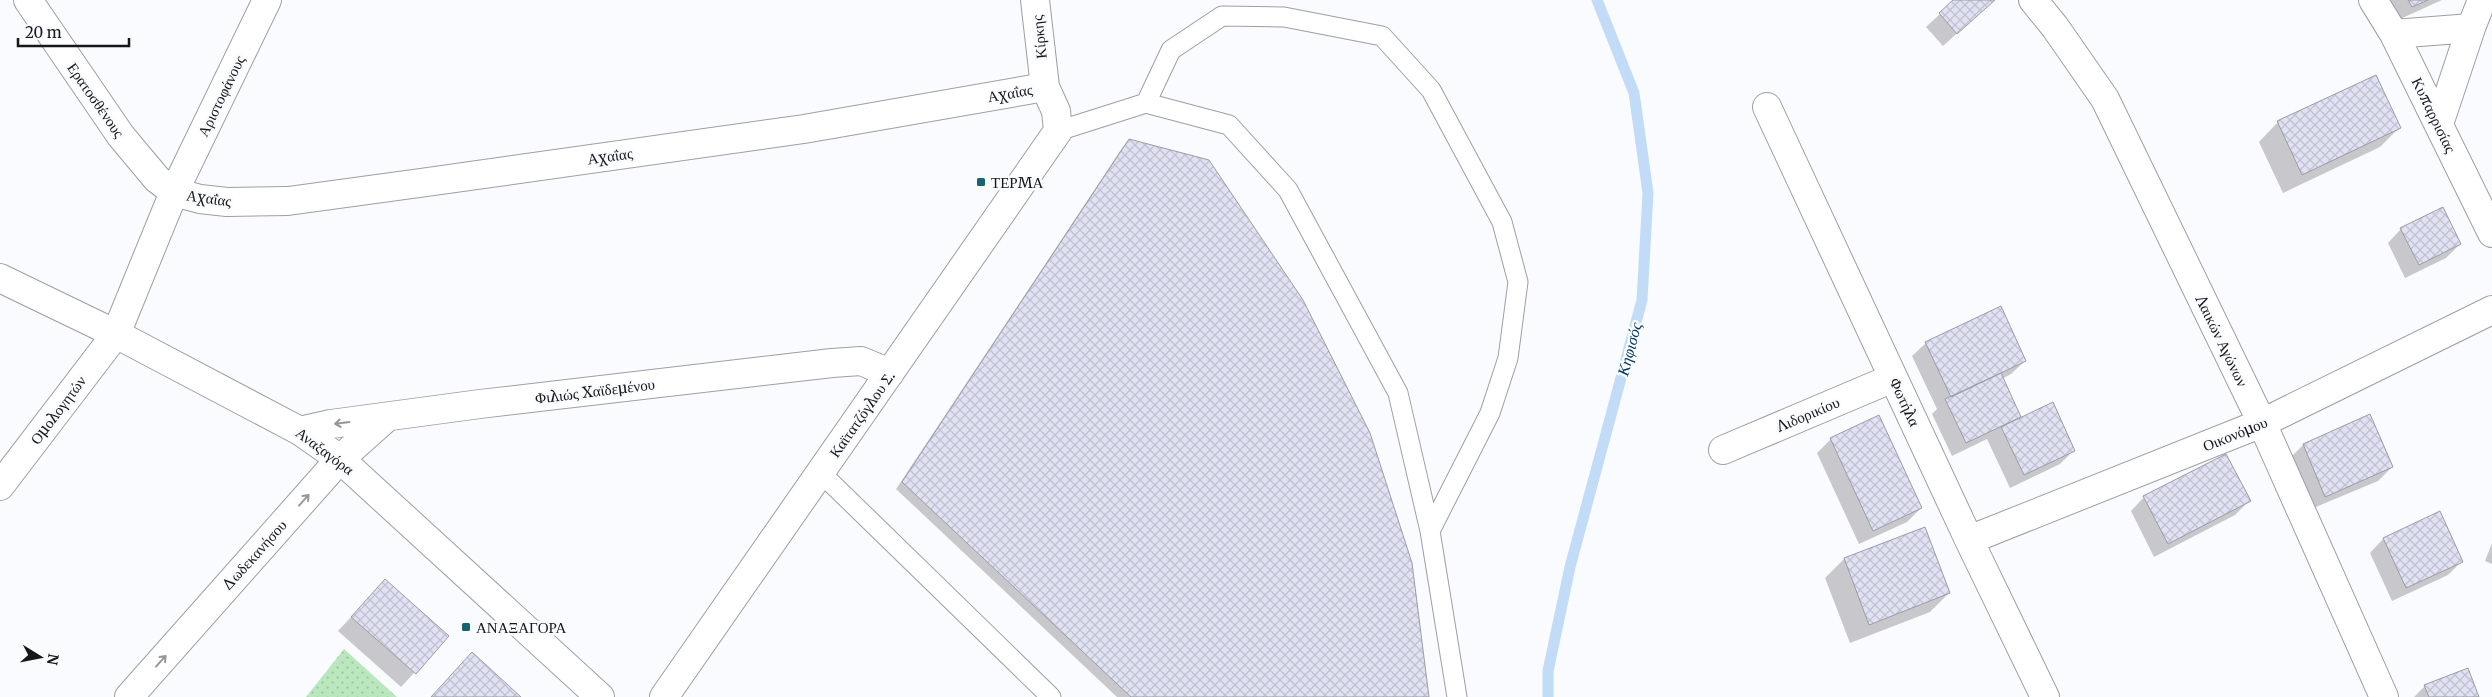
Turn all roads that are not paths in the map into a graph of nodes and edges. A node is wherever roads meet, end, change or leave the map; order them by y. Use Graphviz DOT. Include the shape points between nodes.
graph roads {
  1 [pos="28,0"];
  2 [pos="267,0"];
  3 [pos="1035,0"];
  4 [pos="2033,0"];
  5 [pos="2373,0"];
  6 [pos="2482,0"];
  7 [pos="2471,28"];
  8 [pos="2394,34"];
  9 [pos="1045,87"];
  10 [pos="1146,103"];
  11 [pos="1767,107"];
  12 [pos="2439,124"];
  13 [pos="1058,131"];
  14 [pos="174,192"];
  15 [pos="2492,233"];
  16 [pos="0,278"];
  17 [pos="2492,310"];
  18 [pos="116,334"];
  19 [pos="890,373"];
  20 [pos="1894,378"];
  21 [pos="386,418"];
  22 [pos="2262,423"];
  23 [pos="300,431"];
  24 [pos="1724,450"];
  25 [pos="340,459"];
  26 [pos="821,473"];
  27 [pos="0,486"];
  28 [pos="1430,531"];
  29 [pos="1969,540"];
  30 [pos="128,697"];
  31 [pos="600,697"];
  32 [pos="664,697"];
  33 [pos="1051,697"];
  34 [pos="1457,697"];
  35 [pos="2045,697"];
  36 [pos="2384,697"];
  1 -- 14 [label="street, Ερατοσθένους" via="138,159"];
  2 -- 14 [label="street, Αριστοφάνους"];
  3 -- 9 [label="street, Κίρκης"];
  4 -- 22 [label="street, Λαικών Αγώνων" via="2105,99"];
  5 -- 8 [label="street, Κυπαρρισίας"];
  6 -- 7 [label="street"];
  7 -- 8 [label="street"];
  7 -- 12 [label="street"];
  8 -- 12 [label="street, Κυπαρρισίας"];
  9 -- 13 [label="street, Κίρκης" via="1056,111"];
  9 -- 14 [label="street, Αχαΐας" via="804,129 288,201 227,202"];
  10 -- 13 [label="lane"];
  10 -- 28 [label="lane" via="1229,125 1288,190 1398,393"];
  10 -- 28 [label="lane" via="1170,50 1222,16 1284,17 1382,36 1431,90 1502,222 1518,282 1508,358 1490,414"];
  11 -- 20 [label="street, Φωτήλα"];
  12 -- 15 [label="street, Κυπαρρισίας"];
  13 -- 19 [label="street, Καϊτατζόγλου Σ."];
  14 -- 18 [label="street, Αριστοφάνους"];
  16 -- 18 [label="street, Αναξαγόρα"];
  17 -- 22 [label="street, Οικονόμου"];
  18 -- 23 [label="street, Αναξαγόρα"];
  18 -- 27 [label="street, Ομολογητών"];
  19 -- 21 [label="street, Φιλιώς Χαϊδεμένου" via="861,361 838,362"];
  19 -- 26 [label="street, Καϊτατζόγλου Σ."];
  20 -- 24 [label="street, Λιδορικίου"];
  20 -- 29 [label="street, Φωτήλα"];
  21 -- 23 [label="street, Φιλιώς Χαϊδεμένου, one-way"];
  21 -- 25 [label="street, Δωδεκανήσου"];
  22 -- 29 [label="street, Οικονόμου"];
  22 -- 36 [label="street, Λαικών Αγώνων"];
  23 -- 25 [label="street, Αναξαγόρα"];
  30 -- 25 [label="street, Δωδεκανήσου, one-way"];
  25 -- 31 [label="street, Αναξαγόρα"];
  26 -- 32 [label="street, Καϊτατζόγλου Σ."];
  26 -- 33 [label="lane"];
  28 -- 34 [label="lane"];
  29 -- 35 [label="street, Φωτήλα"];
}
